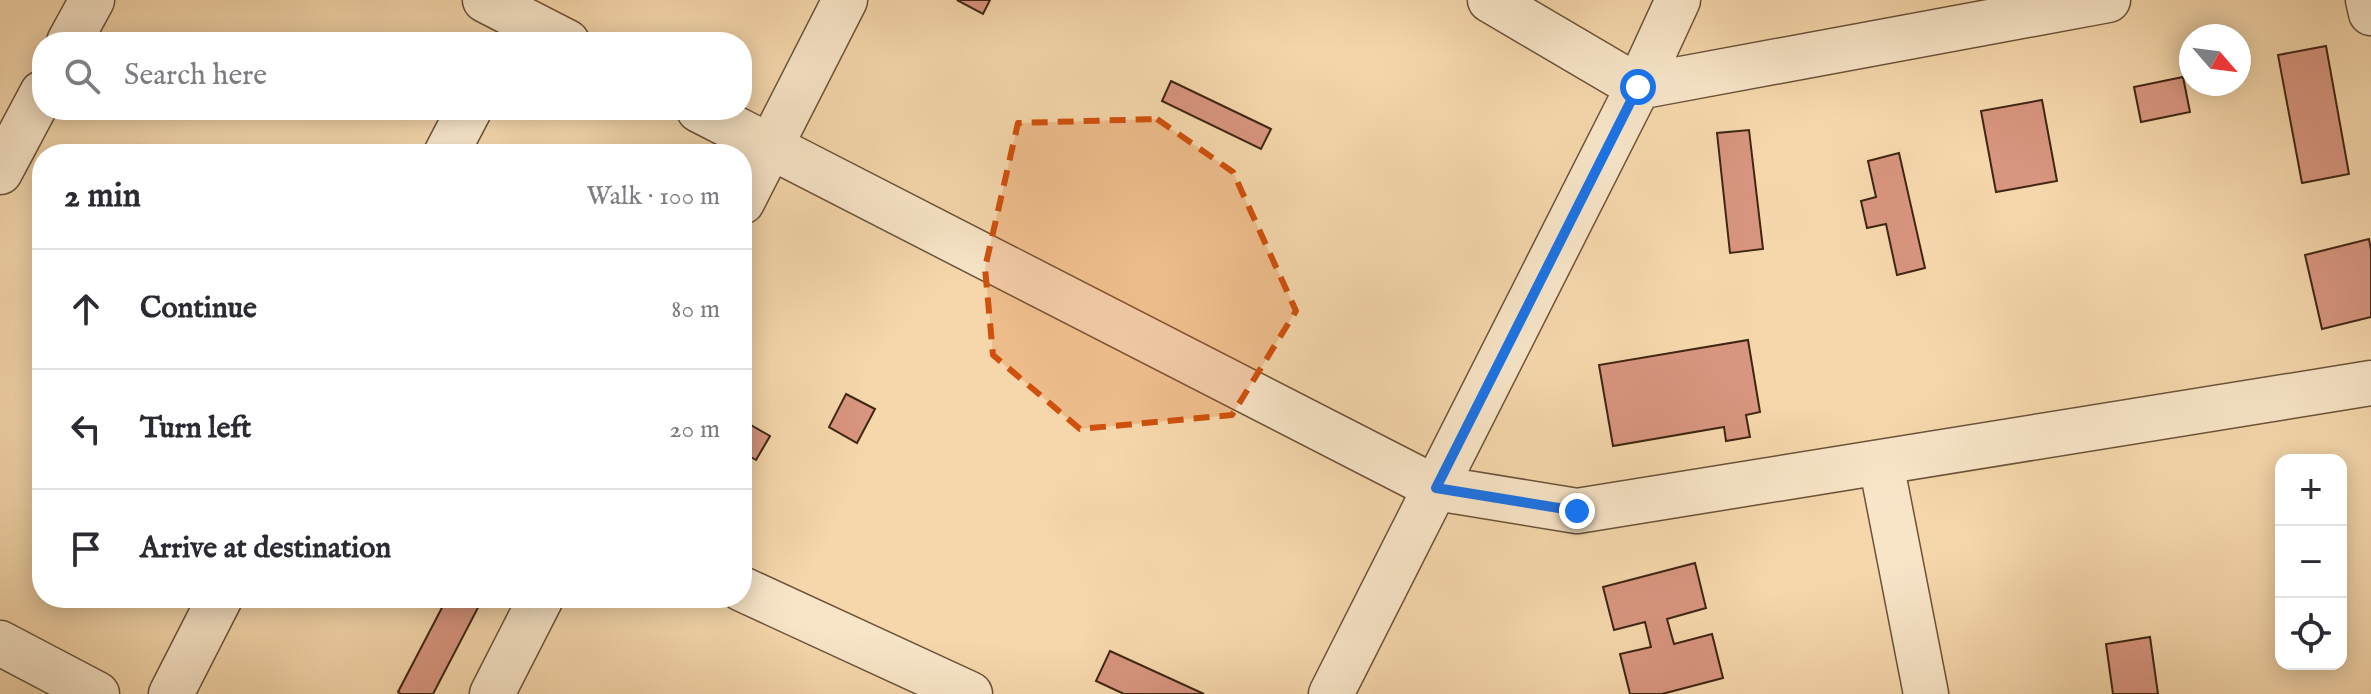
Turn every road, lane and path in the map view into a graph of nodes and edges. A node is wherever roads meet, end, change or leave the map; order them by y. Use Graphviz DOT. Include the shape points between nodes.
graph roads {
  1 [pos="92,0"];
  2 [pos="845,0"];
  3 [pos="1490,0"];
  4 [pos="1678,0"];
  5 [pos="2108,0"];
  6 [pos="2368,0"];
  7 [pos="2371,13"];
  8 [pos="507,15"];
  9 [pos="74,32"];
  10 [pos="545,32"];
  11 [pos="1638,87"];
  12 [pos="32,112"];
  13 [pos="464,120"];
  14 [pos="718,120"];
  15 [pos="451,144"];
  16 [pos="770,147"];
  17 [pos="0,172"];
  18 [pos="752,182"];
  19 [pos="2371,383"];
  20 [pos="1881,463"];
  21 [pos="1436,488"];
  22 [pos="752,594"];
  23 [pos="215,608"];
  24 [pos="536,608"];
  25 [pos="0,643"];
  26 [pos="97,694"];
  27 [pos="171,694"];
  28 [pos="492,694"];
  29 [pos="970,694"];
  30 [pos="1331,694"];
  31 [pos="1926,694"];
  1 -- 9 [label="street"];
  2 -- 16 [label="street"];
  3 -- 11 [label="street"];
  4 -- 11 [label="street"];
  5 -- 11 [label="street"];
  6 -- 7 [label="street"];
  8 -- 10 [label="street"];
  11 -- 21 [label="street"];
  12 -- 17 [label="street"];
  13 -- 15 [label="street"];
  14 -- 16 [label="street"];
  16 -- 18 [label="street"];
  16 -- 21 [label="street"];
  19 -- 20 [label="street"];
  20 -- 21 [label="street" via="1577,511"];
  20 -- 31 [label="street"];
  21 -- 30 [label="street"];
  22 -- 29 [label="street"];
  23 -- 27 [label="street"];
  24 -- 28 [label="street"];
  25 -- 26 [label="street"];
}
